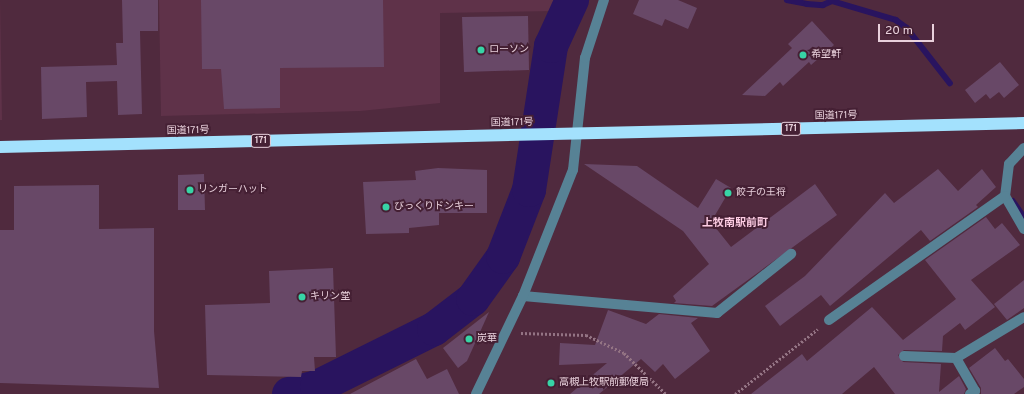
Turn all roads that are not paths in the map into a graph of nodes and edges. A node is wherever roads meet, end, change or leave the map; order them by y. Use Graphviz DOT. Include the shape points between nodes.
graph roads {
  1 [pos="604,0"];
  2 [pos="1024,123"];
  3 [pos="577,134"];
  4 [pos="0,147"];
  5 [pos="1024,148"];
  6 [pos="1005,196"];
  7 [pos="1024,229"];
  8 [pos="791,254"];
  9 [pos="523,296"];
  10 [pos="1024,317"];
  11 [pos="829,320"];
  12 [pos="904,356"];
  13 [pos="956,358"];
  14 [pos="476,394"];
  15 [pos="970,394"];
  1 -- 3 [label="street" via="585,58"];
  2 -- 3 [label="highway, 国道171号 / 171"];
  3 -- 4 [label="highway, 国道171号 / 171"];
  3 -- 9 [label="street" via="573,170"];
  5 -- 6 [label="street" via="1010,164"];
  6 -- 7 [label="street"];
  6 -- 11 [label="street"];
  8 -- 9 [label="street" via="717,313"];
  9 -- 14 [label="street"];
  10 -- 13 [label="street"];
  12 -- 13 [label="street"];
  13 -- 15 [label="street" via="975,391"];
}
